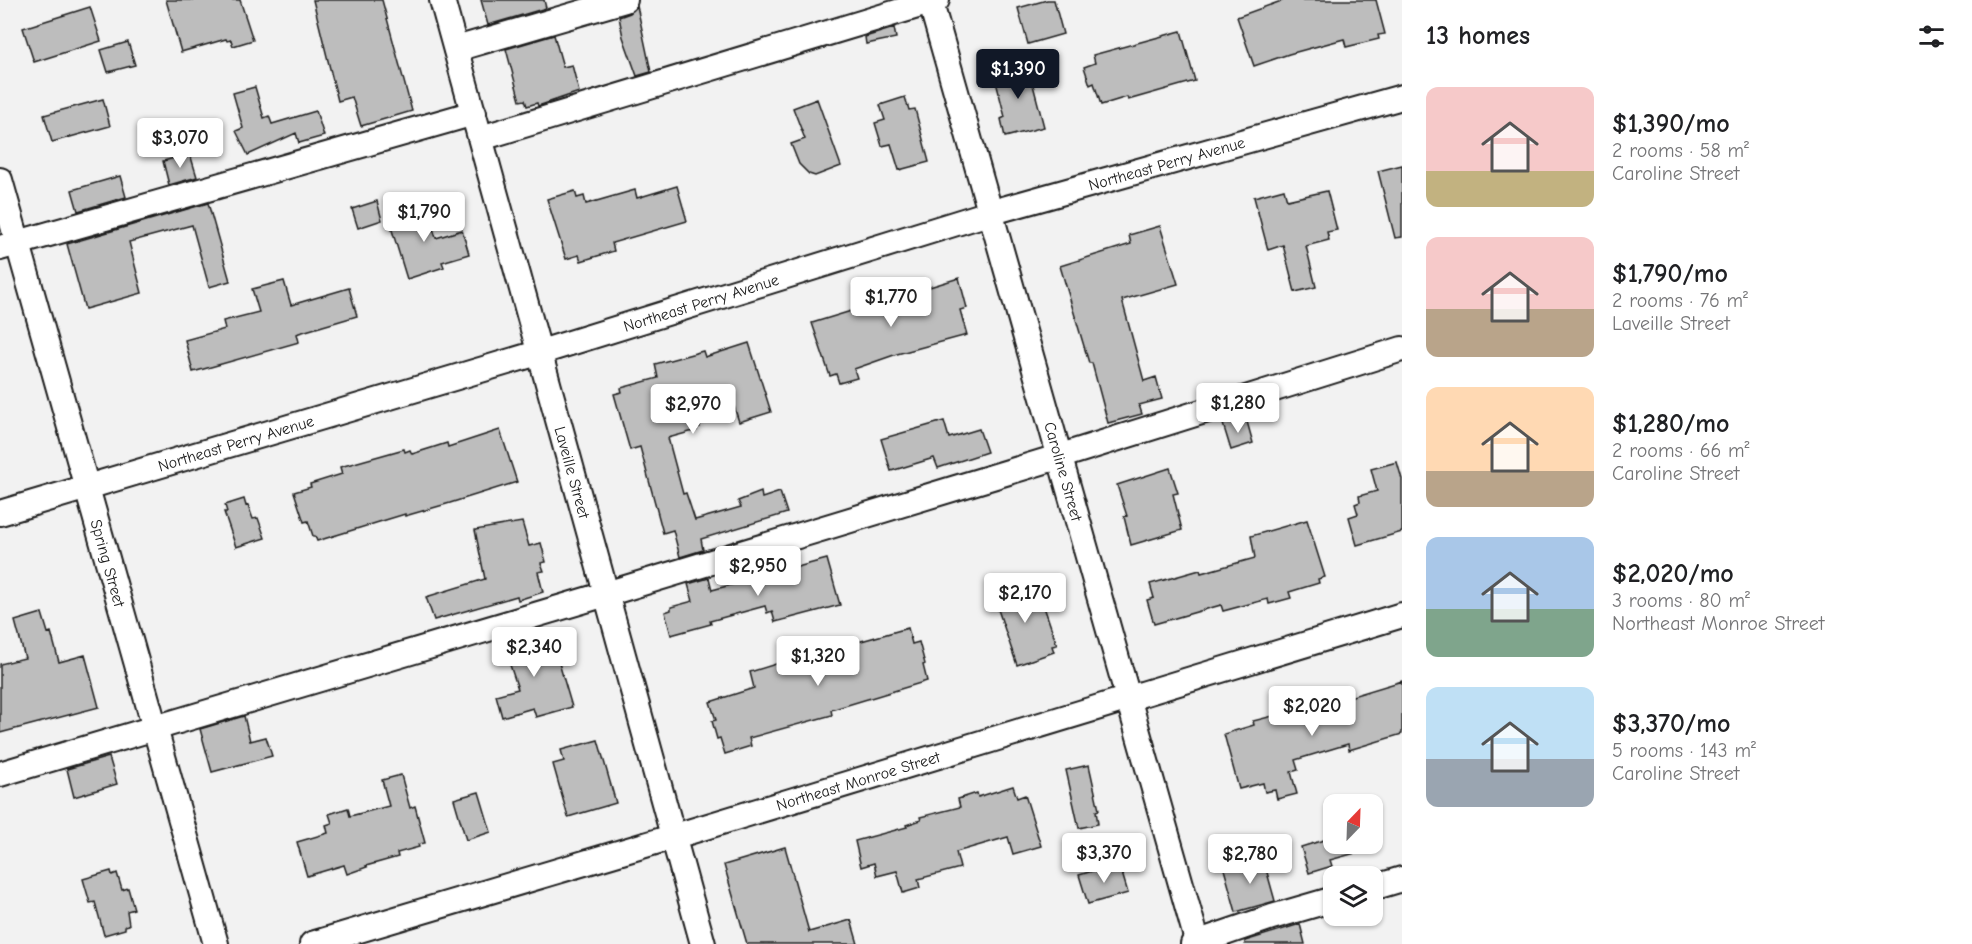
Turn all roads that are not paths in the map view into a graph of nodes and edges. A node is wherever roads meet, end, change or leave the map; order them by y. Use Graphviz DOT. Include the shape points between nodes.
graph roads {
  1 [pos="442,0"];
  2 [pos="625,0"];
  3 [pos="932,1"];
  4 [pos="456,50"];
  5 [pos="1402,97"];
  6 [pos="474,113"];
  7 [pos="481,138"];
  8 [pos="0,180"];
  9 [pos="989,213"];
  10 [pos="9,245"];
  11 [pos="1402,349"];
  12 [pos="541,352"];
  13 [pos="1058,457"];
  14 [pos="86,487"];
  15 [pos="0,513"];
  16 [pos="606,594"];
  17 [pos="1402,615"];
  18 [pos="1127,698"];
  19 [pos="154,728"];
  20 [pos="0,774"];
  21 [pos="672,837"];
  22 [pos="1402,879"];
  23 [pos="1383,885"];
  24 [pos="1323,902"];
  25 [pos="216,944"];
  26 [pos="312,944"];
  27 [pos="703,944"];
  28 [pos="1196,944"];
  1 -- 4 [label="street, Laveille Street"];
  2 -- 4 [label="street"];
  3 -- 7 [label="street"];
  3 -- 9 [label="street, Caroline Street"];
  4 -- 6 [label="street, Laveille Street"];
  5 -- 9 [label="street, Northeast Perry Avenue"];
  6 -- 7 [label="street, Laveille Street"];
  6 -- 10 [label="street"];
  7 -- 12 [label="street, Laveille Street"];
  8 -- 10 [label="street, Spring Street"];
  9 -- 12 [label="street, Northeast Perry Avenue"];
  9 -- 13 [label="street, Caroline Street"];
  10 -- 14 [label="street, Spring Street"];
  11 -- 13 [label="street"];
  12 -- 14 [label="street, Northeast Perry Avenue"];
  12 -- 16 [label="street, Laveille Street"];
  13 -- 16 [label="street"];
  13 -- 18 [label="street, Caroline Street"];
  14 -- 15 [label="street, Northeast Perry Avenue"];
  14 -- 19 [label="street, Spring Street"];
  16 -- 19 [label="street"];
  16 -- 21 [label="street, Laveille Street"];
  17 -- 18 [label="street, Northeast Monroe Street"];
  18 -- 21 [label="street, Northeast Monroe Street"];
  18 -- 28 [label="street, Caroline Street"];
  19 -- 20 [label="street"];
  19 -- 25 [label="street, Spring Street"];
  21 -- 26 [label="street, Northeast Monroe Street"];
  21 -- 27 [label="street, Laveille Street"];
  22 -- 23 [label="street"];
  24 -- 28 [label="street"];
}
